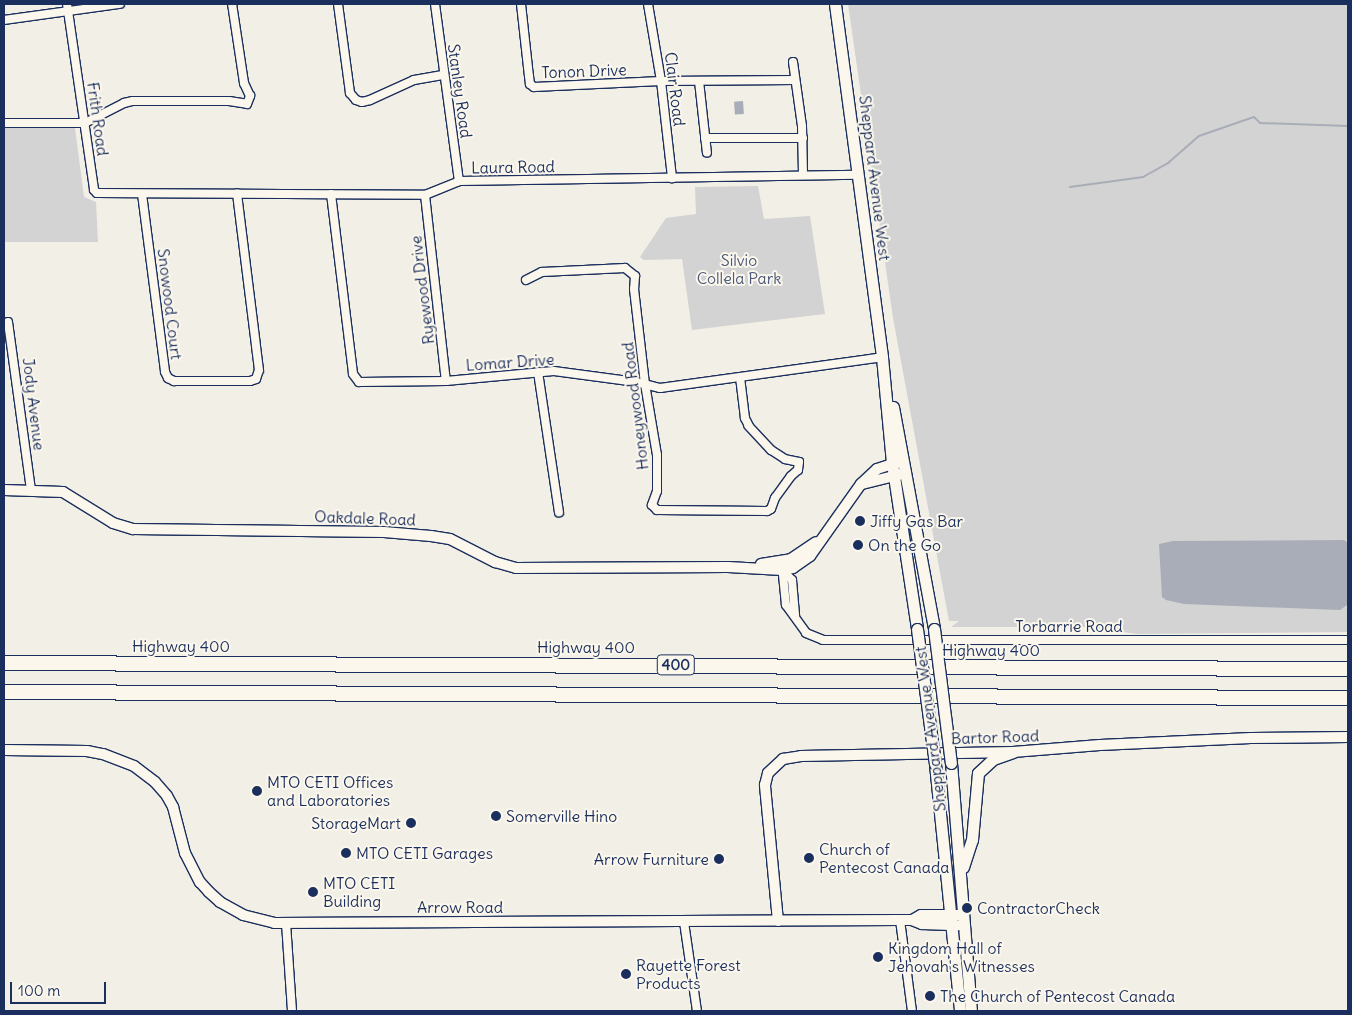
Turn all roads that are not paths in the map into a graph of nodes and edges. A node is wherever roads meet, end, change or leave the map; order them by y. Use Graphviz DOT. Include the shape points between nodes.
graph roads {
  1 [pos="120,4"];
  2 [pos="232,4"];
  3 [pos="338,4"];
  4 [pos="435,4"];
  5 [pos="520,4"];
  6 [pos="648,4"];
  7 [pos="836,4"];
  8 [pos="68,8"];
  9 [pos="4,20"];
  10 [pos="793,62"];
  11 [pos="443,75"];
  12 [pos="795,80"];
  13 [pos="661,81"];
  14 [pos="700,81"];
  15 [pos="4,122"];
  16 [pos="84,123"];
  17 [pos="705,138"];
  18 [pos="803,138"];
  19 [pos="707,153"];
  20 [pos="804,175"];
  21 [pos="858,175"];
  22 [pos="672,178"];
  23 [pos="459,181"];
  24 [pos="238,193"];
  25 [pos="142,194"];
  26 [pos="331,194"];
  27 [pos="425,195"];
  28 [pos="526,280"];
  29 [pos="8,322"];
  30 [pos="882,357"];
  31 [pos="538,372"];
  32 [pos="740,377"];
  33 [pos="446,381"];
  34 [pos="645,384"];
  35 [pos="904,461"];
  36 [pos="892,463"];
  37 [pos="906,473"];
  38 [pos="894,478"];
  39 [pos="861,484"];
  40 [pos="4,490"];
  41 [pos="31,490"];
  42 [pos="559,512"];
  43 [pos="782,565"];
  44 [pos="1348,640"];
  45 [pos="4,663"];
  46 [pos="1348,669"];
  47 [pos="4,692"];
  48 [pos="1348,698"];
  49 [pos="1348,737"];
  50 [pos="4,750"];
  51 [pos="1013,752"];
  52 [pos="962,876"];
  53 [pos="900,920"];
  54 [pos="950,920"];
  55 [pos="964,920"];
  56 [pos="778,921"];
  57 [pos="684,922"];
  58 [pos="286,923"];
  59 [pos="292,1011"];
  60 [pos="697,1011"];
  61 [pos="912,1011"];
  62 [pos="960,1011"];
  63 [pos="972,1011"];
  1 -- 8 [label="street"];
  2 -- 16 [label="street" via="249,102 124,102"];
  3 -- 11 [label="street" via="349,87 356,100 370,100 414,80"];
  4 -- 11 [label="street, Stanley Road"];
  5 -- 13 [label="street, Tonon Drive" via="530,84 534,87"];
  6 -- 13 [label="street, Clair Road"];
  7 -- 21 [label="main road, Sheppard Avenue West"];
  8 -- 9 [label="street"];
  8 -- 16 [label="street, Frith Road"];
  10 -- 12 [label="street"];
  11 -- 23 [label="street, Stanley Road"];
  12 -- 14 [label="street"];
  12 -- 18 [label="street"];
  13 -- 14 [label="street"];
  13 -- 22 [label="street, Clair Road"];
  14 -- 17 [label="street"];
  15 -- 16 [label="street"];
  16 -- 25 [label="street, Frith Road" via="94,190"];
  17 -- 18 [label="street"];
  17 -- 19 [label="street"];
  18 -- 20 [label="street"];
  20 -- 21 [label="street, Laura Road"];
  20 -- 22 [label="street, Laura Road"];
  21 -- 30 [label="main road, Sheppard Avenue West"];
  22 -- 23 [label="street, Laura Road"];
  23 -- 27 [label="street, Laura Road"];
  24 -- 25 [label="street, Laura Road"];
  24 -- 25 [label="street, Snowood Court" via="259,370 256,379 250,381 174,381 168,378"];
  24 -- 26 [label="street, Laura Road"];
  26 -- 27 [label="street, Laura Road"];
  26 -- 33 [label="street, Lomar Drive" via="355,379 364,383"];
  27 -- 33 [label="street, Ryewood Drive"];
  28 -- 34 [label="street, Honeywood Road" via="542,272 630,270 635,276"];
  29 -- 41 [label="street, Jody Avenue"];
  30 -- 32 [label="street, Lomar Drive"];
  30 -- 35 [label="main road, Sheppard Avenue West"];
  30 -- 36 [label="main road, Sheppard Avenue West"];
  31 -- 33 [label="street, Lomar Drive"];
  31 -- 34 [label="street, Lomar Drive" via="554,371"];
  31 -- 42 [label="street"];
  32 -- 34 [label="street, Lomar Drive" via="660,388"];
  32 -- 34 [label="street, Honeywood Road" via="749,426 771,450 799,463 798,470 767,511 657,510 652,504 657,491 658,455"];
  35 -- 36 [label="street, Oakdale Road"];
  35 -- 37 [label="main road, Sheppard Avenue West"];
  36 -- 38 [label="main road, Sheppard Avenue West"];
  36 -- 39 [label="street, Oakdale Road" via="877,469"];
  37 -- 38 [label="street"];
  37 -- 52 [label="main road, Sheppard Avenue West, bridge" via="934,629"];
  38 -- 39 [label="street"];
  38 -- 54 [label="main road, Sheppard Avenue West, bridge" via="935,764"];
  39 -- 43 [label="street, Oakdale Road" via="823,538"];
  40 -- 41 [label="street, Oakdale Road"];
  41 -- 43 [label="street, Oakdale Road" via="63,492 113,523 133,529 384,532 431,536 450,539 495,562 516,568"];
  43 -- 44 [label="street, Torbarrie Road" via="786,605 806,633 822,640"];
  45 -- 46 [label="highway, Highway 400 / 400"];
  47 -- 48 [label="highway, 400"];
  49 -- 51 [label="street, Bartor Road" via="1251,738"];
  50 -- 58 [label="street, Arrow Road" via="87,751 134,766 167,796 185,853 209,892 243,915"];
  51 -- 52 [label="main road" via="993,759 978,773 972,840"];
  51 -- 56 [label="street, Bartor Road" via="793,756 775,764 768,773 765,795"];
  52 -- 55 [label="main road, Sheppard Avenue West"];
  53 -- 54 [label="street, Arrow Road" via="922,924"];
  53 -- 56 [label="street, Arrow Road"];
  53 -- 61 [label="street"];
  54 -- 55 [label="street, Arrow Road"];
  54 -- 62 [label="main road, Sheppard Avenue West"];
  55 -- 63 [label="main road, Sheppard Avenue West"];
  56 -- 57 [label="street, Arrow Road"];
  57 -- 58 [label="street, Arrow Road"];
  57 -- 60 [label="street"];
  58 -- 59 [label="street"];
}
